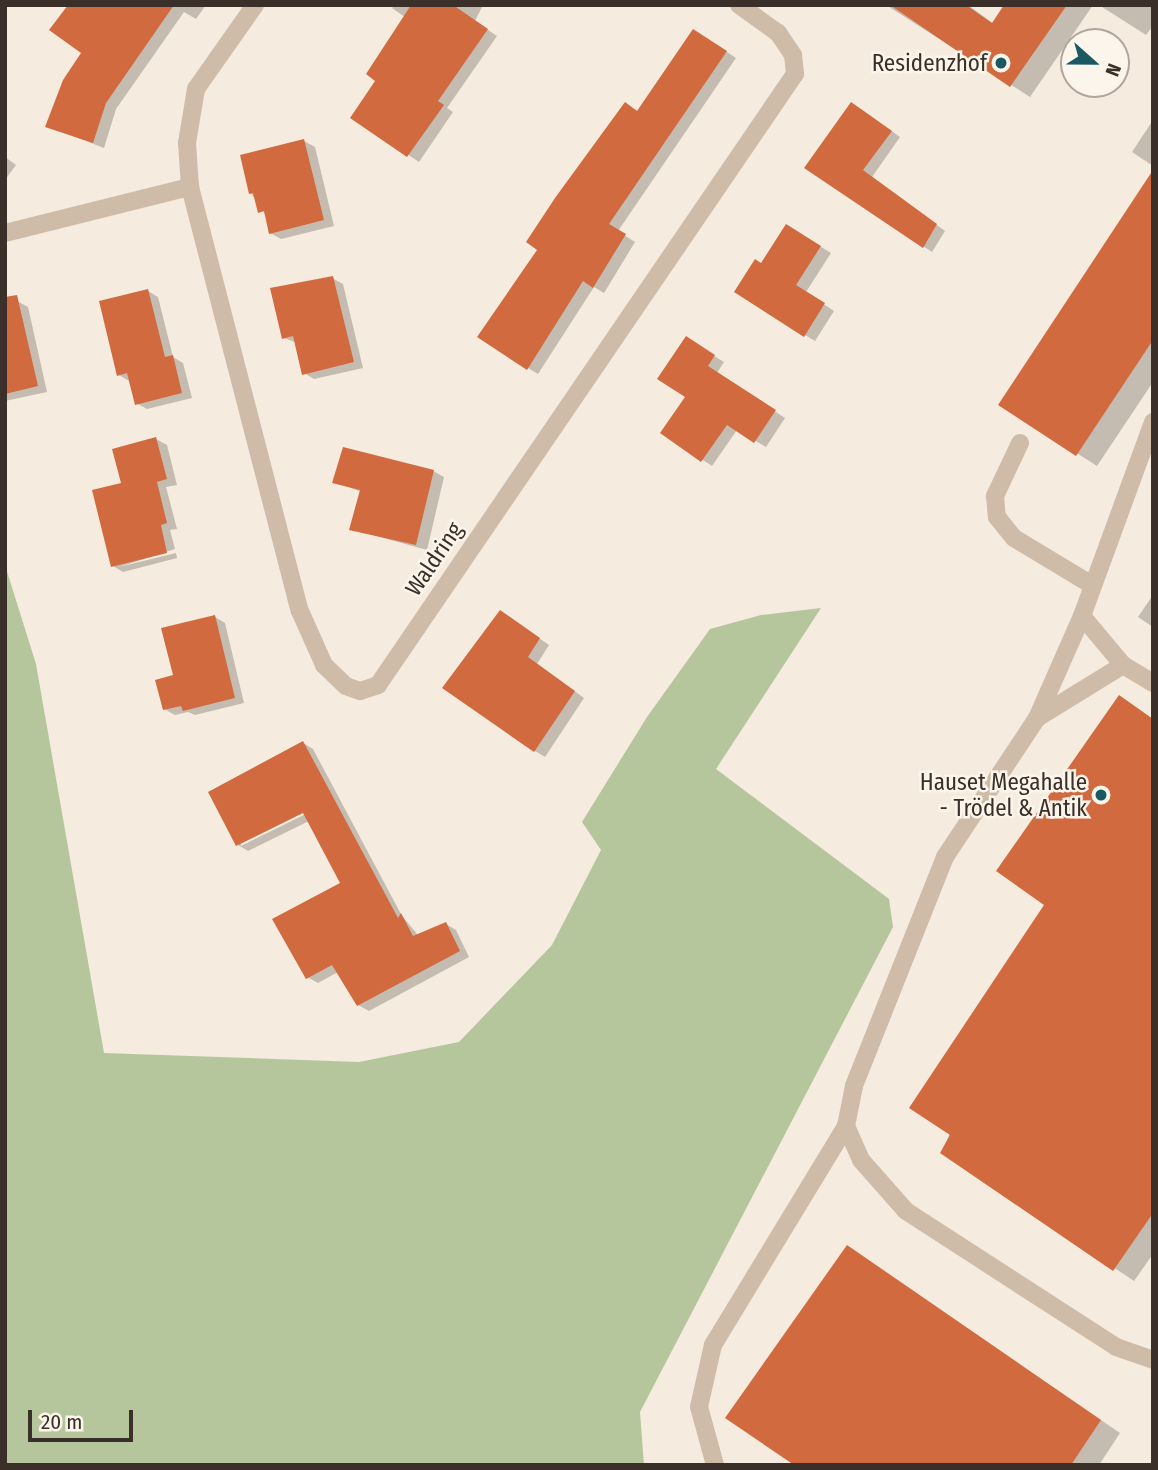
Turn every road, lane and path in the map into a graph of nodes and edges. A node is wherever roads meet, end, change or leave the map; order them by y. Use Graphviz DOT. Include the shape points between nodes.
graph roads {
  1 [pos="255,5"];
  2 [pos="739,5"];
  3 [pos="190,187"];
  4 [pos="5,233"];
  5 [pos="1153,422"];
  6 [pos="1020,443"];
  7 [pos="1092,585"];
  8 [pos="1082,616"];
  9 [pos="1123,665"];
  10 [pos="1153,683"];
  11 [pos="1037,718"];
  12 [pos="846,1126"];
  13 [pos="1153,1360"];
  14 [pos="715,1465"];
  1 -- 3 [label="street, Waldring" via="197,89 187,143"];
  2 -- 3 [label="street, Waldring" via="778,33 793,55 795,74 378,685 360,691 346,686 324,665 300,611"];
  3 -- 4 [label="street"];
  5 -- 7 [label="street"];
  6 -- 7 [label="street" via="995,496 997,517 1014,538"];
  7 -- 8 [label="street"];
  8 -- 9 [label="street"];
  8 -- 11 [label="street"];
  9 -- 10 [label="street"];
  9 -- 11 [label="street"];
  11 -- 12 [label="street" via="945,857 854,1086"];
  12 -- 13 [label="street" via="861,1160 906,1211 1116,1347"];
  12 -- 14 [label="street" via="713,1345 699,1407"];
}
